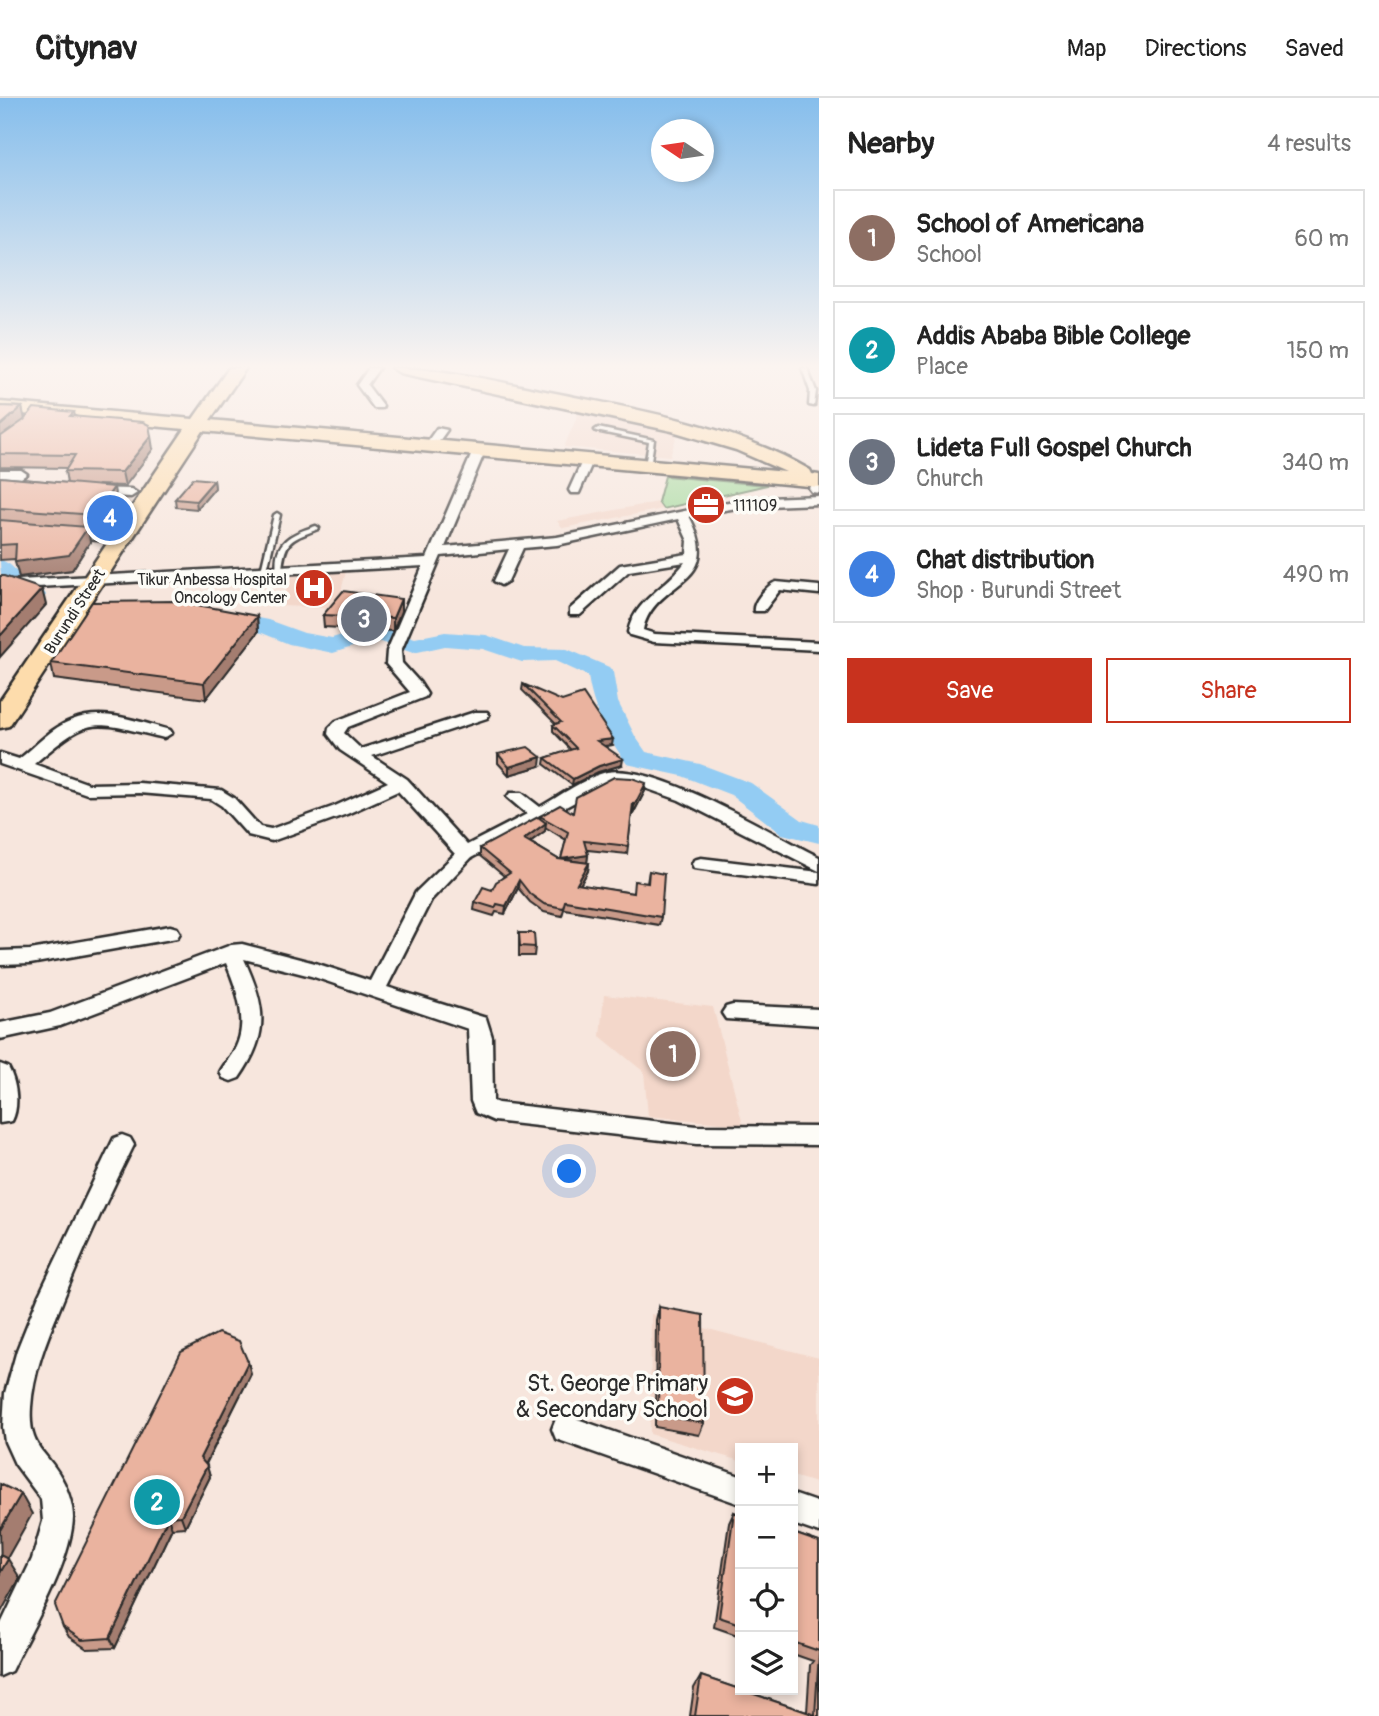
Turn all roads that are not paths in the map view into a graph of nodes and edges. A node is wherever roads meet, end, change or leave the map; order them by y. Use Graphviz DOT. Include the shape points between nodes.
graph roads {
  1 [pos="174,444"];
  2 [pos="178,444"];
  3 [pos="365,444"];
  4 [pos="449,444"];
  5 [pos="652,444"];
  6 [pos="731,444"];
  7 [pos="735,444"];
  8 [pos="748,447"];
  9 [pos="477,454"];
  10 [pos="586,464"];
  11 [pos="648,466"];
  12 [pos="0,474"];
  13 [pos="21,474"];
  14 [pos="739,478"];
  15 [pos="816,479"];
  16 [pos="575,490"];
  17 [pos="72,491"];
  18 [pos="131,493"];
  19 [pos="819,500"];
  20 [pos="682,514"];
  21 [pos="277,515"];
  22 [pos="316,528"];
  23 [pos="55,533"];
  24 [pos="101,537"];
  25 [pos="123,538"];
  26 [pos="517,546"];
  27 [pos="433,557"];
  28 [pos="692,557"];
  29 [pos="264,570"];
  30 [pos="279,570"];
  31 [pos="83,580"];
  32 [pos="501,581"];
  33 [pos="0,585"];
  34 [pos="819,590"];
  35 [pos="759,608"];
  36 [pos="575,612"];
  37 [pos="819,646"];
  38 [pos="13,677"];
  39 [pos="481,715"];
  40 [pos="0,720"];
  41 [pos="164,733"];
  42 [pos="359,755"];
  43 [pos="0,758"];
  44 [pos="22,766"];
  45 [pos="401,783"];
  46 [pos="516,797"];
  47 [pos="537,813"];
  48 [pos="465,854"];
  49 [pos="701,864"];
  50 [pos="819,865"];
  51 [pos="819,878"];
  52 [pos="170,933"];
  53 [pos="231,953"];
  54 [pos="0,958"];
  55 [pos="375,991"];
  56 [pos="733,1013"];
  57 [pos="819,1017"];
  58 [pos="0,1031"];
  59 [pos="231,1072"];
  60 [pos="0,1073"];
  61 [pos="4,1115"];
  62 [pos="819,1136"];
  63 [pos="122,1145"];
  64 [pos="566,1429"];
  65 [pos="735,1488"];
  66 [pos="798,1511"];
  67 [pos="819,1518"];
  68 [pos="0,1660"];
  1 -- 18 [label="main road, Burundi Street"];
  2 -- 25 [label="main road, Burundi Street"];
  3 -- 9 [label="main road"];
  4 -- 9 [label="main road"];
  5 -- 11 [label="lane"];
  6 -- 15 [label="main road"];
  7 -- 8 [label="main road"];
  8 -- 14 [label="main road" via="757,457 757,466"];
  8 -- 15 [label="main road"];
  9 -- 10 [label="main road"];
  9 -- 27 [label="street"];
  10 -- 11 [label="main road"];
  10 -- 14 [label="main road"];
  10 -- 16 [label="street"];
  11 -- 14 [label="main road"];
  12 -- 13 [label="street"];
  14 -- 15 [label="main road"];
  17 -- 18 [label="street"];
  18 -- 24 [label="main road, Burundi Street"];
  19 -- 20 [label="street" via="743,503"];
  20 -- 26 [label="street" via="577,538"];
  20 -- 28 [label="street" via="694,543"];
  21 -- 29 [label="lane"];
  22 -- 30 [label="lane" via="285,542"];
  23 -- 24 [label="street"];
  24 -- 25 [label="street"];
  24 -- 31 [label="main road, Burundi Street"];
  25 -- 31 [label="main road, Burundi Street"];
  26 -- 27 [label="street"];
  26 -- 32 [label="street"];
  27 -- 30 [label="street"];
  27 -- 42 [label="street" via="396,644 394,664 419,694 337,728 340,739"];
  28 -- 36 [label="street" via="625,568"];
  28 -- 37 [label="street" via="684,571 643,610 635,629 639,635"];
  29 -- 30 [label="street"];
  29 -- 31 [label="street"];
  31 -- 33 [label="street"];
  31 -- 38 [label="main road, Burundi Street"];
  34 -- 35 [label="street" via="776,586"];
  38 -- 40 [label="main road, Burundi Street"];
  39 -- 42 [label="street"];
  41 -- 44 [label="street" via="87,720"];
  42 -- 45 [label="street"];
  43 -- 44 [label="street"];
  44 -- 45 [label="street" via="97,790 215,794 254,831 272,835"];
  45 -- 48 [label="street"];
  46 -- 47 [label="street"];
  47 -- 48 [label="street"];
  47 -- 50 [label="street" via="609,777 631,777 702,805"];
  48 -- 55 [label="street" via="423,897"];
  49 -- 51 [label="street"];
  52 -- 54 [label="street"];
  53 -- 55 [label="street" via="255,953"];
  53 -- 58 [label="street" via="53,1020"];
  53 -- 59 [label="street" via="244,979 251,1024 247,1048"];
  55 -- 62 [label="street" via="478,1024 482,1101 494,1112 710,1136"];
  56 -- 57 [label="street"];
  60 -- 61 [label="street"];
  63 -- 68 [label="street" via="34,1338 17,1404 15,1433 26,1459 51,1489 58,1507 57,1535"];
  64 -- 65 [label="street"];
  66 -- 67 [label="street"];
}
